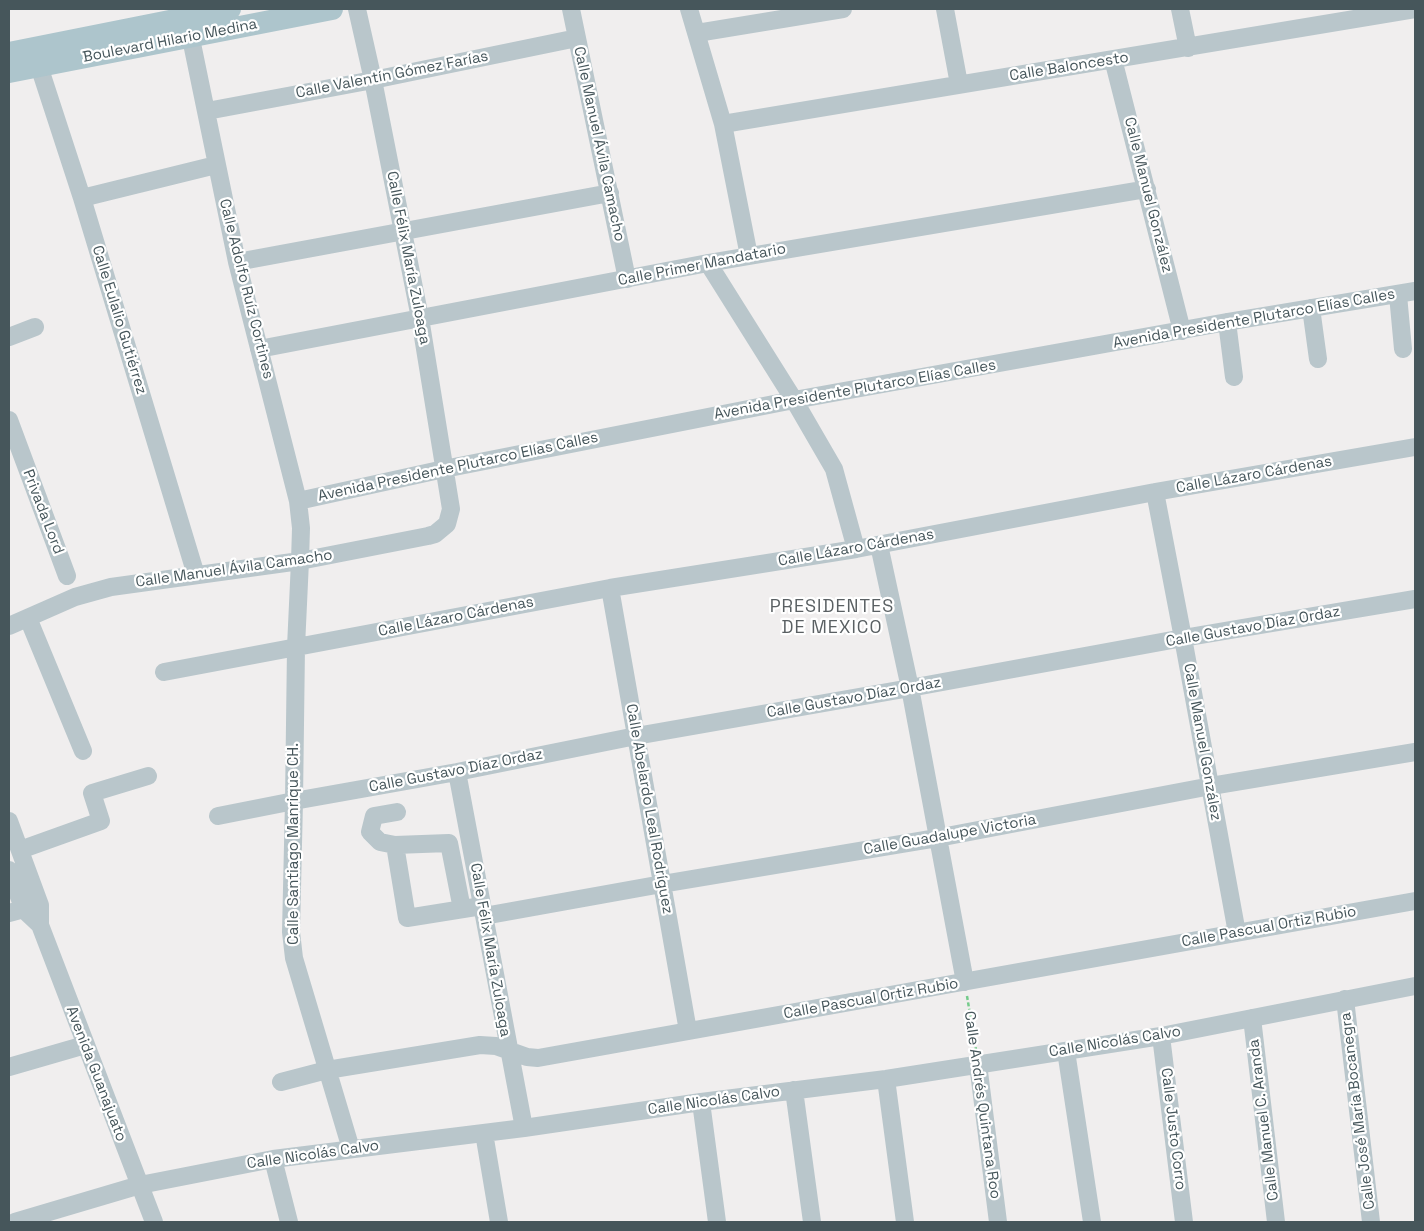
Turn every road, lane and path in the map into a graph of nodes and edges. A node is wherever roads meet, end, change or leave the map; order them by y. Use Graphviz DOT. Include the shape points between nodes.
graph roads {
  1 [pos="230,9"];
  2 [pos="332,9"];
  3 [pos="357,9"];
  4 [pos="571,9"];
  5 [pos="689,9"];
  6 [pos="843,9"];
  7 [pos="945,9"];
  8 [pos="1180,9"];
  9 [pos="1415,9"];
  10 [pos="188,21"];
  11 [pos="697,33"];
  12 [pos="577,38"];
  13 [pos="1188,48"];
  14 [pos="9,54"];
  15 [pos="1114,59"];
  16 [pos="39,66"];
  17 [pos="9,72"];
  18 [pos="373,80"];
  19 [pos="959,84"];
  20 [pos="207,111"];
  21 [pos="723,124"];
  22 [pos="216,165"];
  23 [pos="1147,188"];
  24 [pos="610,193"];
  25 [pos="82,198"];
  26 [pos="403,231"];
  27 [pos="749,256"];
  28 [pos="237,262"];
  29 [pos="708,263"];
  30 [pos="627,279"];
  31 [pos="1415,291"];
  32 [pos="1398,294"];
  33 [pos="1311,308"];
  34 [pos="420,318"];
  35 [pos="1227,322"];
  36 [pos="35,327"];
  37 [pos="1182,331"];
  38 [pos="9,337"];
  39 [pos="259,349"];
  40 [pos="1402,349"];
  41 [pos="1318,359"];
  42 [pos="1234,377"];
  43 [pos="794,400"];
  44 [pos="9,420"];
  45 [pos="1415,448"];
  46 [pos="444,469"];
  47 [pos="1155,492"];
  48 [pos="298,501"];
  49 [pos="451,509"];
  50 [pos="880,545"];
  51 [pos="856,550"];
  52 [pos="300,561"];
  53 [pos="196,575"];
  54 [pos="67,576"];
  55 [pos="610,588"];
  56 [pos="1415,599"];
  57 [pos="28,618"];
  58 [pos="9,626"];
  59 [pos="1183,638"];
  60 [pos="296,647"];
  61 [pos="164,672"];
  62 [pos="910,688"];
  63 [pos="636,736"];
  64 [pos="82,751"];
  65 [pos="1415,752"];
  66 [pos="457,772"];
  67 [pos="148,776"];
  68 [pos="1211,786"];
  69 [pos="294,800"];
  70 [pos="397,812"];
  71 [pos="218,816"];
  72 [pos="9,821"];
  73 [pos="937,838"];
  74 [pos="395,845"];
  75 [pos="20,850"];
  76 [pos="9,870"];
  77 [pos="662,884"];
  78 [pos="1415,901"];
  79 [pos="24,909"];
  80 [pos="462,909"];
  81 [pos="483,911"];
  82 [pos="1237,933"];
  83 [pos="965,982"];
  84 [pos="1415,986"];
  85 [pos="1345,999"];
  86 [pos="1252,1018"];
  87 [pos="688,1031"];
  88 [pos="1161,1036"];
  89 [pos="84,1045"];
  90 [pos="508,1050"];
  91 [pos="1066,1051"];
  92 [pos="978,1064"];
  93 [pos="9,1067"];
  94 [pos="327,1070"];
  95 [pos="886,1079"];
  96 [pos="281,1082"];
  97 [pos="794,1090"];
  98 [pos="701,1102"];
  99 [pos="524,1128"];
  100 [pos="484,1133"];
  101 [pos="350,1150"];
  102 [pos="273,1159"];
  103 [pos="140,1185"];
  104 [pos="57,1217"];
  105 [pos="15,1222"];
  106 [pos="154,1222"];
  107 [pos="289,1222"];
  108 [pos="499,1222"];
  109 [pos="717,1222"];
  110 [pos="812,1222"];
  111 [pos="906,1222"];
  112 [pos="998,1222"];
  113 [pos="1092,1222"];
  114 [pos="1184,1222"];
  115 [pos="1276,1222"];
  116 [pos="1371,1222"];
  1 -- 10 [label="main road, Boulevard Hilario Medina"];
  2 -- 10 [label="main road, Boulevard Hilario Medina"];
  3 -- 18 [label="street, Calle Félix María Zuloaga"];
  4 -- 12 [label="street, Calle Manuel Ávila Camacho"];
  5 -- 11 [label="street"];
  6 -- 11 [label="street"];
  7 -- 19 [label="street"];
  8 -- 13 [label="street"];
  9 -- 13 [label="street, Calle Baloncesto"];
  10 -- 14 [label="main road, Boulevard Hilario Medina"];
  10 -- 16 [label="main road, Boulevard Hilario Medina"];
  10 -- 20 [label="street, Calle Adolfo Ruíz Cortines"];
  11 -- 21 [label="street"];
  12 -- 18 [label="street, Calle Valentín Gómez Farías"];
  12 -- 24 [label="street, Calle Manuel Ávila Camacho"];
  13 -- 15 [label="street, Calle Baloncesto"];
  15 -- 19 [label="street, Calle Baloncesto"];
  15 -- 23 [label="street, Calle Manuel González"];
  16 -- 17 [label="main road, Boulevard Hilario Medina"];
  16 -- 25 [label="street, Calle Eulalio Gutiérrez"];
  18 -- 20 [label="street, Calle Valentín Gómez Farías"];
  18 -- 26 [label="street, Calle Félix María Zuloaga"];
  19 -- 21 [label="street, Calle Baloncesto"];
  20 -- 22 [label="street, Calle Adolfo Ruíz Cortines"];
  21 -- 27 [label="street"];
  22 -- 25 [label="street"];
  22 -- 28 [label="street, Calle Adolfo Ruíz Cortines"];
  23 -- 27 [label="street, Calle Primer Mandatario"];
  23 -- 37 [label="street, Calle Manuel González"];
  24 -- 26 [label="street"];
  24 -- 30 [label="street, Calle Manuel Ávila Camacho"];
  25 -- 53 [label="street, Calle Eulalio Gutiérrez"];
  26 -- 28 [label="street"];
  26 -- 34 [label="street, Calle Félix María Zuloaga"];
  27 -- 29 [label="street, Calle Primer Mandatario"];
  28 -- 39 [label="street, Calle Adolfo Ruíz Cortines"];
  29 -- 30 [label="street, Calle Primer Mandatario"];
  29 -- 43 [label="street"];
  30 -- 34 [label="street, Calle Primer Mandatario"];
  31 -- 32 [label="street, Avenida Presidente Plutarco Elías Calles"];
  32 -- 33 [label="street, Avenida Presidente Plutarco Elías Calles"];
  32 -- 40 [label="street"];
  33 -- 35 [label="street, Avenida Presidente Plutarco Elías Calles"];
  33 -- 41 [label="street"];
  34 -- 39 [label="street, Calle Primer Mandatario"];
  34 -- 46 [label="street, Calle Félix María Zuloaga"];
  35 -- 37 [label="street, Avenida Presidente Plutarco Elías Calles"];
  35 -- 42 [label="street"];
  36 -- 38 [label="street"];
  37 -- 43 [label="street, Avenida Presidente Plutarco Elías Calles"];
  39 -- 48 [label="street, Calle Adolfo Ruíz Cortines"];
  43 -- 46 [label="street, Avenida Presidente Plutarco Elías Calles"];
  43 -- 51 [label="street" via="834,469"];
  44 -- 54 [label="street, Privada Lord"];
  45 -- 47 [label="street, Calle Lázaro Cárdenas"];
  46 -- 48 [label="street, Avenida Presidente Plutarco Elías Calles"];
  46 -- 49 [label="street, Calle Félix María Zuloaga"];
  47 -- 50 [label="street, Calle Lázaro Cárdenas"];
  47 -- 59 [label="street, Calle Manuel González"];
  48 -- 52 [label="street, Calle Adolfo Ruíz Cortines"];
  49 -- 52 [label="street, Calle Manuel Ávila Camacho" via="447,524 435,534"];
  50 -- 51 [label="street, Calle Lázaro Cárdenas"];
  50 -- 62 [label="street"];
  51 -- 55 [label="street, Calle Lázaro Cárdenas"];
  52 -- 53 [label="street, Calle Manuel Ávila Camacho"];
  52 -- 60 [label="street, Calle Santiago Manrique CH."];
  53 -- 57 [label="street, Calle Manuel Ávila Camacho" via="111,587 75,597"];
  55 -- 60 [label="street, Calle Lázaro Cárdenas"];
  55 -- 63 [label="street, Calle Abelardo Leal Rodríguez"];
  56 -- 59 [label="street, Calle Gustavo Díaz Ordaz"];
  57 -- 58 [label="street, Calle Manuel Ávila Camacho"];
  57 -- 64 [label="street"];
  59 -- 62 [label="street, Calle Gustavo Díaz Ordaz"];
  59 -- 68 [label="street, Calle Manuel González"];
  60 -- 61 [label="street, Calle Lázaro Cárdenas"];
  60 -- 69 [label="street, Calle Santiago Manrique CH."];
  62 -- 63 [label="street, Calle Gustavo Díaz Ordaz"];
  62 -- 73 [label="street"];
  63 -- 66 [label="street, Calle Gustavo Díaz Ordaz"];
  63 -- 77 [label="street, Calle Abelardo Leal Rodríguez"];
  65 -- 68 [label="street, Calle Guadalupe Victoria"];
  66 -- 69 [label="street, Calle Gustavo Díaz Ordaz"];
  66 -- 81 [label="street, Calle Félix María Zuloaga"];
  67 -- 75 [label="street" via="92,793 101,821"];
  68 -- 73 [label="street, Calle Guadalupe Victoria"];
  68 -- 82 [label="street, Calle Manuel González"];
  69 -- 71 [label="street, Calle Gustavo Díaz Ordaz"];
  69 -- 94 [label="street, Calle Santiago Manrique CH." via="291,932 294,958"];
  70 -- 74 [label="street" via="374,816 370,832 380,842"];
  72 -- 75 [label="street, Avenida Guanajuato"];
  73 -- 77 [label="street, Calle Guadalupe Victoria"];
  73 -- 83 [label="street"];
  74 -- 80 [label="street" via="449,843"];
  74 -- 80 [label="street, Calle Guadalupe Victoria" via="407,918"];
  75 -- 79 [label="street, Avenida Guanajuato"];
  76 -- 79 [label="street, Avenida Guanajuato"];
  77 -- 81 [label="street, Calle Guadalupe Victoria"];
  77 -- 87 [label="street, Calle Abelardo Leal Rodríguez"];
  78 -- 82 [label="street, Calle Pascual Ortiz Rubio"];
  79 -- 89 [label="street, Avenida Guanajuato" via="40,925"];
  80 -- 81 [label="street, Calle Guadalupe Victoria"];
  81 -- 90 [label="street, Calle Félix María Zuloaga"];
  82 -- 83 [label="street, Calle Pascual Ortiz Rubio"];
  83 -- 87 [label="street, Calle Pascual Ortiz Rubio"];
  83 -- 92 [label="path, Calle Andrés Quintana Roo"];
  84 -- 85 [label="street, Calle Nicolás Calvo"];
  85 -- 86 [label="street, Calle Nicolás Calvo"];
  85 -- 116 [label="street, Calle José María Bocanegra"];
  86 -- 88 [label="street, Calle Nicolás Calvo"];
  86 -- 115 [label="street, Calle Manuel C. Aranda"];
  87 -- 90 [label="street, Calle Pascual Ortiz Rubio" via="538,1058"];
  88 -- 91 [label="street, Calle Nicolás Calvo"];
  88 -- 114 [label="street, Calle Justo Corro"];
  89 -- 93 [label="street"];
  89 -- 103 [label="street, Avenida Guanajuato"];
  90 -- 94 [label="street, Calle Pascual Ortiz Rubio" via="480,1045"];
  90 -- 99 [label="street, Calle Félix María Zuloaga"];
  91 -- 92 [label="street, Calle Nicolás Calvo"];
  91 -- 113 [label="street"];
  92 -- 95 [label="street, Calle Nicolás Calvo"];
  92 -- 112 [label="street, Calle Andrés Quintana Roo"];
  94 -- 96 [label="street, Calle Pascual Ortiz Rubio"];
  94 -- 101 [label="street, Calle Santiago Manrique CH."];
  95 -- 97 [label="street, Calle Nicolás Calvo"];
  95 -- 111 [label="street"];
  97 -- 98 [label="street, Calle Nicolás Calvo"];
  97 -- 110 [label="street"];
  98 -- 99 [label="street, Calle Nicolás Calvo"];
  98 -- 109 [label="street"];
  99 -- 100 [label="street, Calle Nicolás Calvo"];
  100 -- 101 [label="street, Calle Nicolás Calvo"];
  100 -- 108 [label="street"];
  101 -- 102 [label="street, Calle Nicolás Calvo"];
  102 -- 103 [label="street, Calle Nicolás Calvo"];
  102 -- 107 [label="street"];
  103 -- 104 [label="street, Calle Nicolás Calvo"];
  103 -- 106 [label="street, Avenida Guanajuato"];
  104 -- 105 [label="street, Calle Nicolás Calvo"];
}
